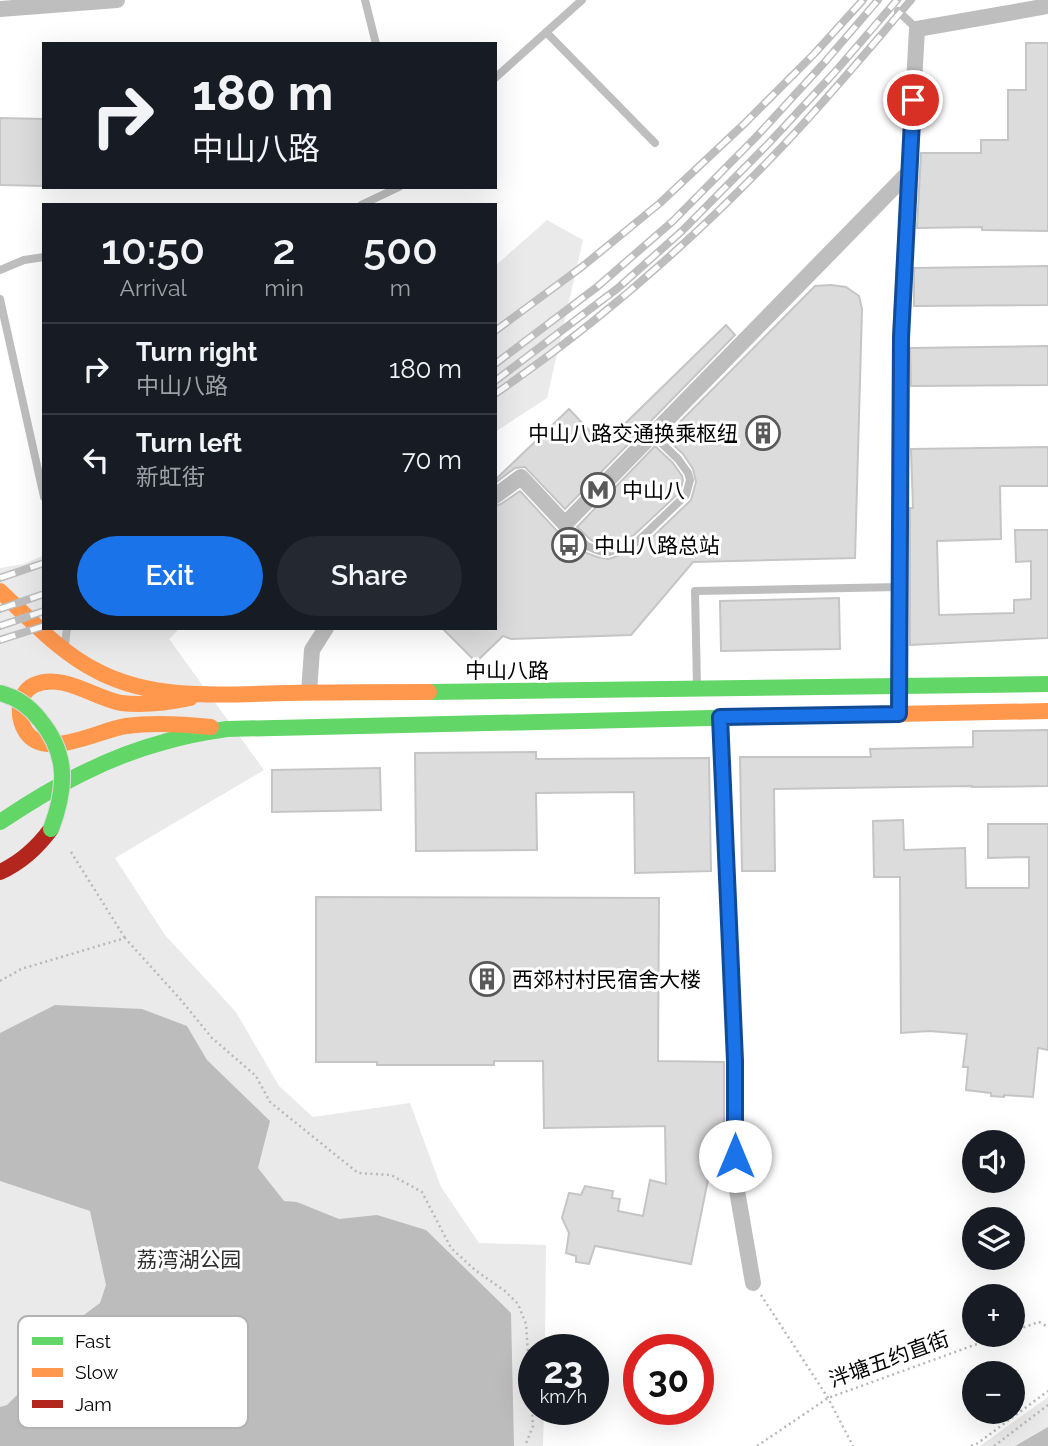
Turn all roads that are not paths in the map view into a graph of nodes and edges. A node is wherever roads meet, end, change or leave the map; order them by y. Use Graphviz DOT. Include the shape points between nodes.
graph roads {
  1 [pos="117,0"];
  2 [pos="365,0"];
  3 [pos="582,0"];
  4 [pos="1048,6"];
  5 [pos="0,9"];
  6 [pos="898,11"];
  7 [pos="917,29"];
  8 [pos="546,32"];
  9 [pos="376,42"];
  10 [pos="497,76"];
  11 [pos="655,144"];
  12 [pos="909,172"];
  13 [pos="395,189"];
  14 [pos="365,203"];
  15 [pos="42,257"];
  16 [pos="0,270"];
  17 [pos="0,299"];
  18 [pos="653,435"];
  19 [pos="42,488"];
  20 [pos="497,494"];
  21 [pos="565,524"];
  22 [pos="900,587"];
  23 [pos="0,591"];
  24 [pos="67,630"];
  25 [pos="325,630"];
  26 [pos="64,652"];
  27 [pos="1048,684"];
  28 [pos="899,687"];
  29 [pos="697,689"];
  30 [pos="0,692"];
  31 [pos="309,692"];
  32 [pos="203,695"];
  33 [pos="1048,711"];
  34 [pos="899,714"];
  35 [pos="720,717"];
  36 [pos="227,729"];
  37 [pos="0,822"];
  38 [pos="0,872"];
  39 [pos="753,1283"];
  1 -- 5 [label="street"];
  2 -- 9 [label="lane"];
  3 -- 8 [label="lane"];
  4 -- 7 [label="street"];
  6 -- 7 [label="lane"];
  7 -- 12 [label="street"];
  8 -- 10 [label="lane"];
  8 -- 11 [label="lane"];
  12 -- 18 [label="street"];
  12 -- 22 [label="street" via="901,338"];
  13 -- 14 [label="lane"];
  15 -- 16 [label="lane"];
  17 -- 19 [label="lane"];
  18 -- 21 [label="street"];
  18 -- 21 [label="lane" via="688,473 686,495 637,542 609,552 587,546"];
  20 -- 21 [label="street" via="520,477"];
  22 -- 28 [label="street"];
  22 -- 29 [label="lane" via="695,591"];
  23 -- 26 [label="main road, 中山八路"];
  24 -- 26 [label="lane"];
  25 -- 31 [label="street" via="312,650"];
  26 -- 32 [label="main road, 中山八路" via="119,681"];
  27 -- 28 [label="main road, 中山八路"];
  28 -- 29 [label="main road, 中山八路"];
  28 -- 34 [label="street"];
  29 -- 31 [label="main road, 中山八路"];
  30 -- 38 [label="main road, bridge" via="45,725 56,742 63,776 59,811 51,829 32,853"];
  31 -- 32 [label="main road, 中山八路"];
  32 -- 36 [label="main road" via="131,704 62,682 47,682 26,692 19,708 23,727 33,741 48,745 147,724"];
  33 -- 34 [label="main road"];
  34 -- 35 [label="main road"];
  35 -- 36 [label="main road"];
  35 -- 39 [label="street" via="735,1061 735,1179"];
  36 -- 37 [label="main road" via="178,737 102,763"];
}
